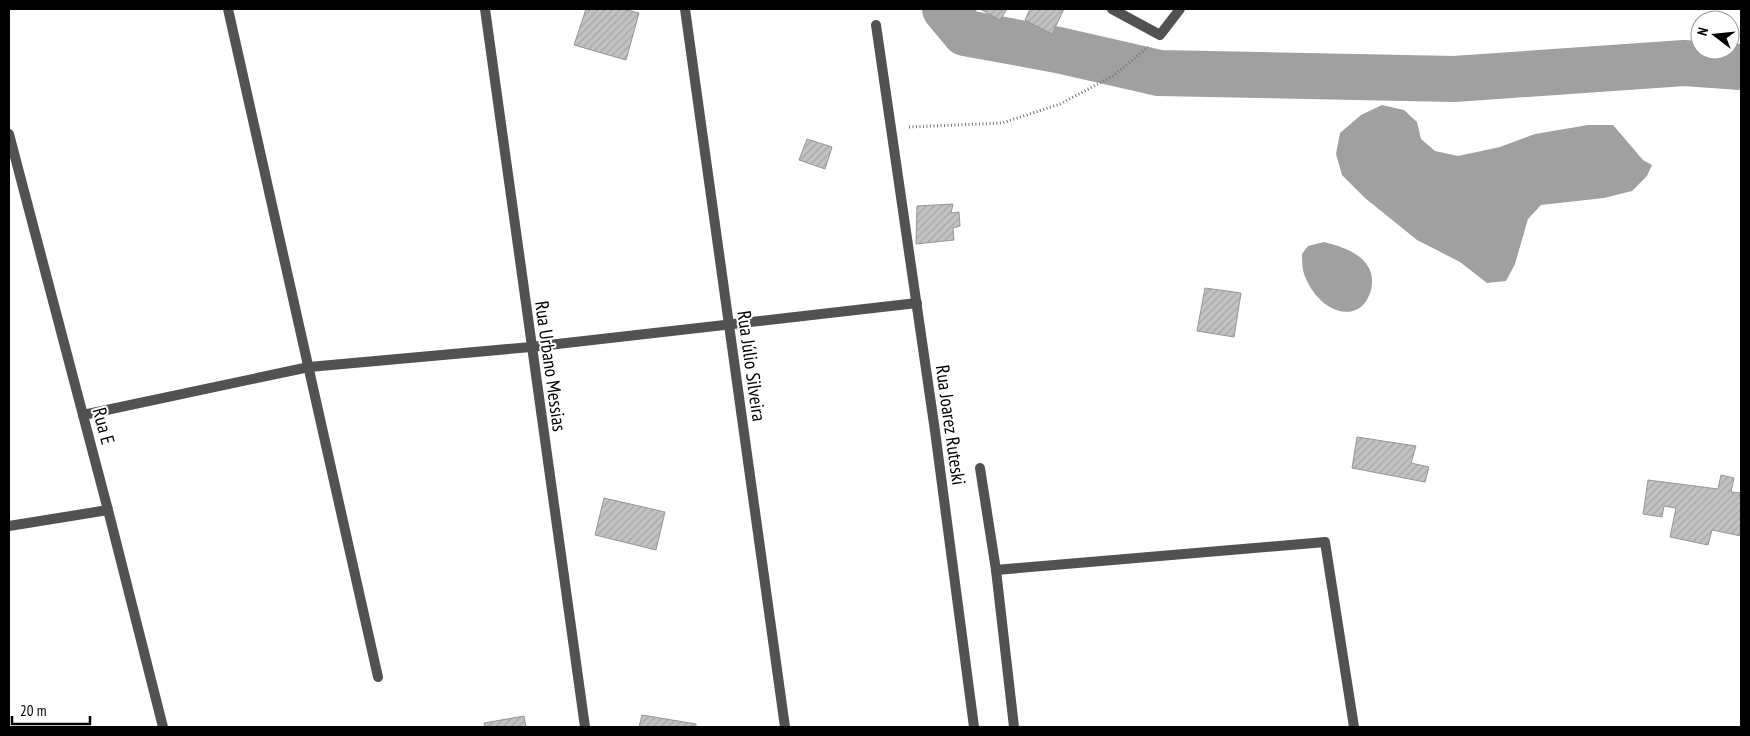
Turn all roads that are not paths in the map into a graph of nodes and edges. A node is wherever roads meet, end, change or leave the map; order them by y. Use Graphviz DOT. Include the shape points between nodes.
graph roads {
  1 [pos="228,9"];
  2 [pos="485,9"];
  3 [pos="685,9"];
  4 [pos="1112,9"];
  5 [pos="1180,9"];
  6 [pos="876,25"];
  7 [pos="9,134"];
  8 [pos="916,304"];
  9 [pos="728,324"];
  10 [pos="531,347"];
  11 [pos="309,367"];
  12 [pos="83,415"];
  13 [pos="980,468"];
  14 [pos="108,510"];
  15 [pos="9,526"];
  16 [pos="996,570"];
  17 [pos="378,677"];
  18 [pos="163,727"];
  19 [pos="585,727"];
  20 [pos="784,727"];
  21 [pos="974,727"];
  22 [pos="1014,727"];
  23 [pos="1354,727"];
  1 -- 11 [label="street"];
  2 -- 10 [label="street, Rua Urbano Messias"];
  3 -- 9 [label="street, Rua Júlio Silveira"];
  4 -- 5 [label="street" via="1160,35"];
  6 -- 8 [label="street, Rua Joarez Ruteski"];
  7 -- 12 [label="street, Rua E"];
  8 -- 9 [label="street"];
  8 -- 21 [label="street, Rua Joarez Ruteski"];
  9 -- 10 [label="street"];
  9 -- 20 [label="street, Rua Júlio Silveira"];
  10 -- 11 [label="street"];
  10 -- 19 [label="street, Rua Urbano Messias"];
  11 -- 12 [label="street"];
  11 -- 17 [label="street"];
  12 -- 14 [label="street, Rua E"];
  13 -- 16 [label="street, Rua Joarez Ruteski"];
  14 -- 15 [label="street"];
  14 -- 18 [label="street, Rua E"];
  16 -- 22 [label="street, Rua Joarez Ruteski"];
  16 -- 23 [label="street" via="1325,542"];
}
